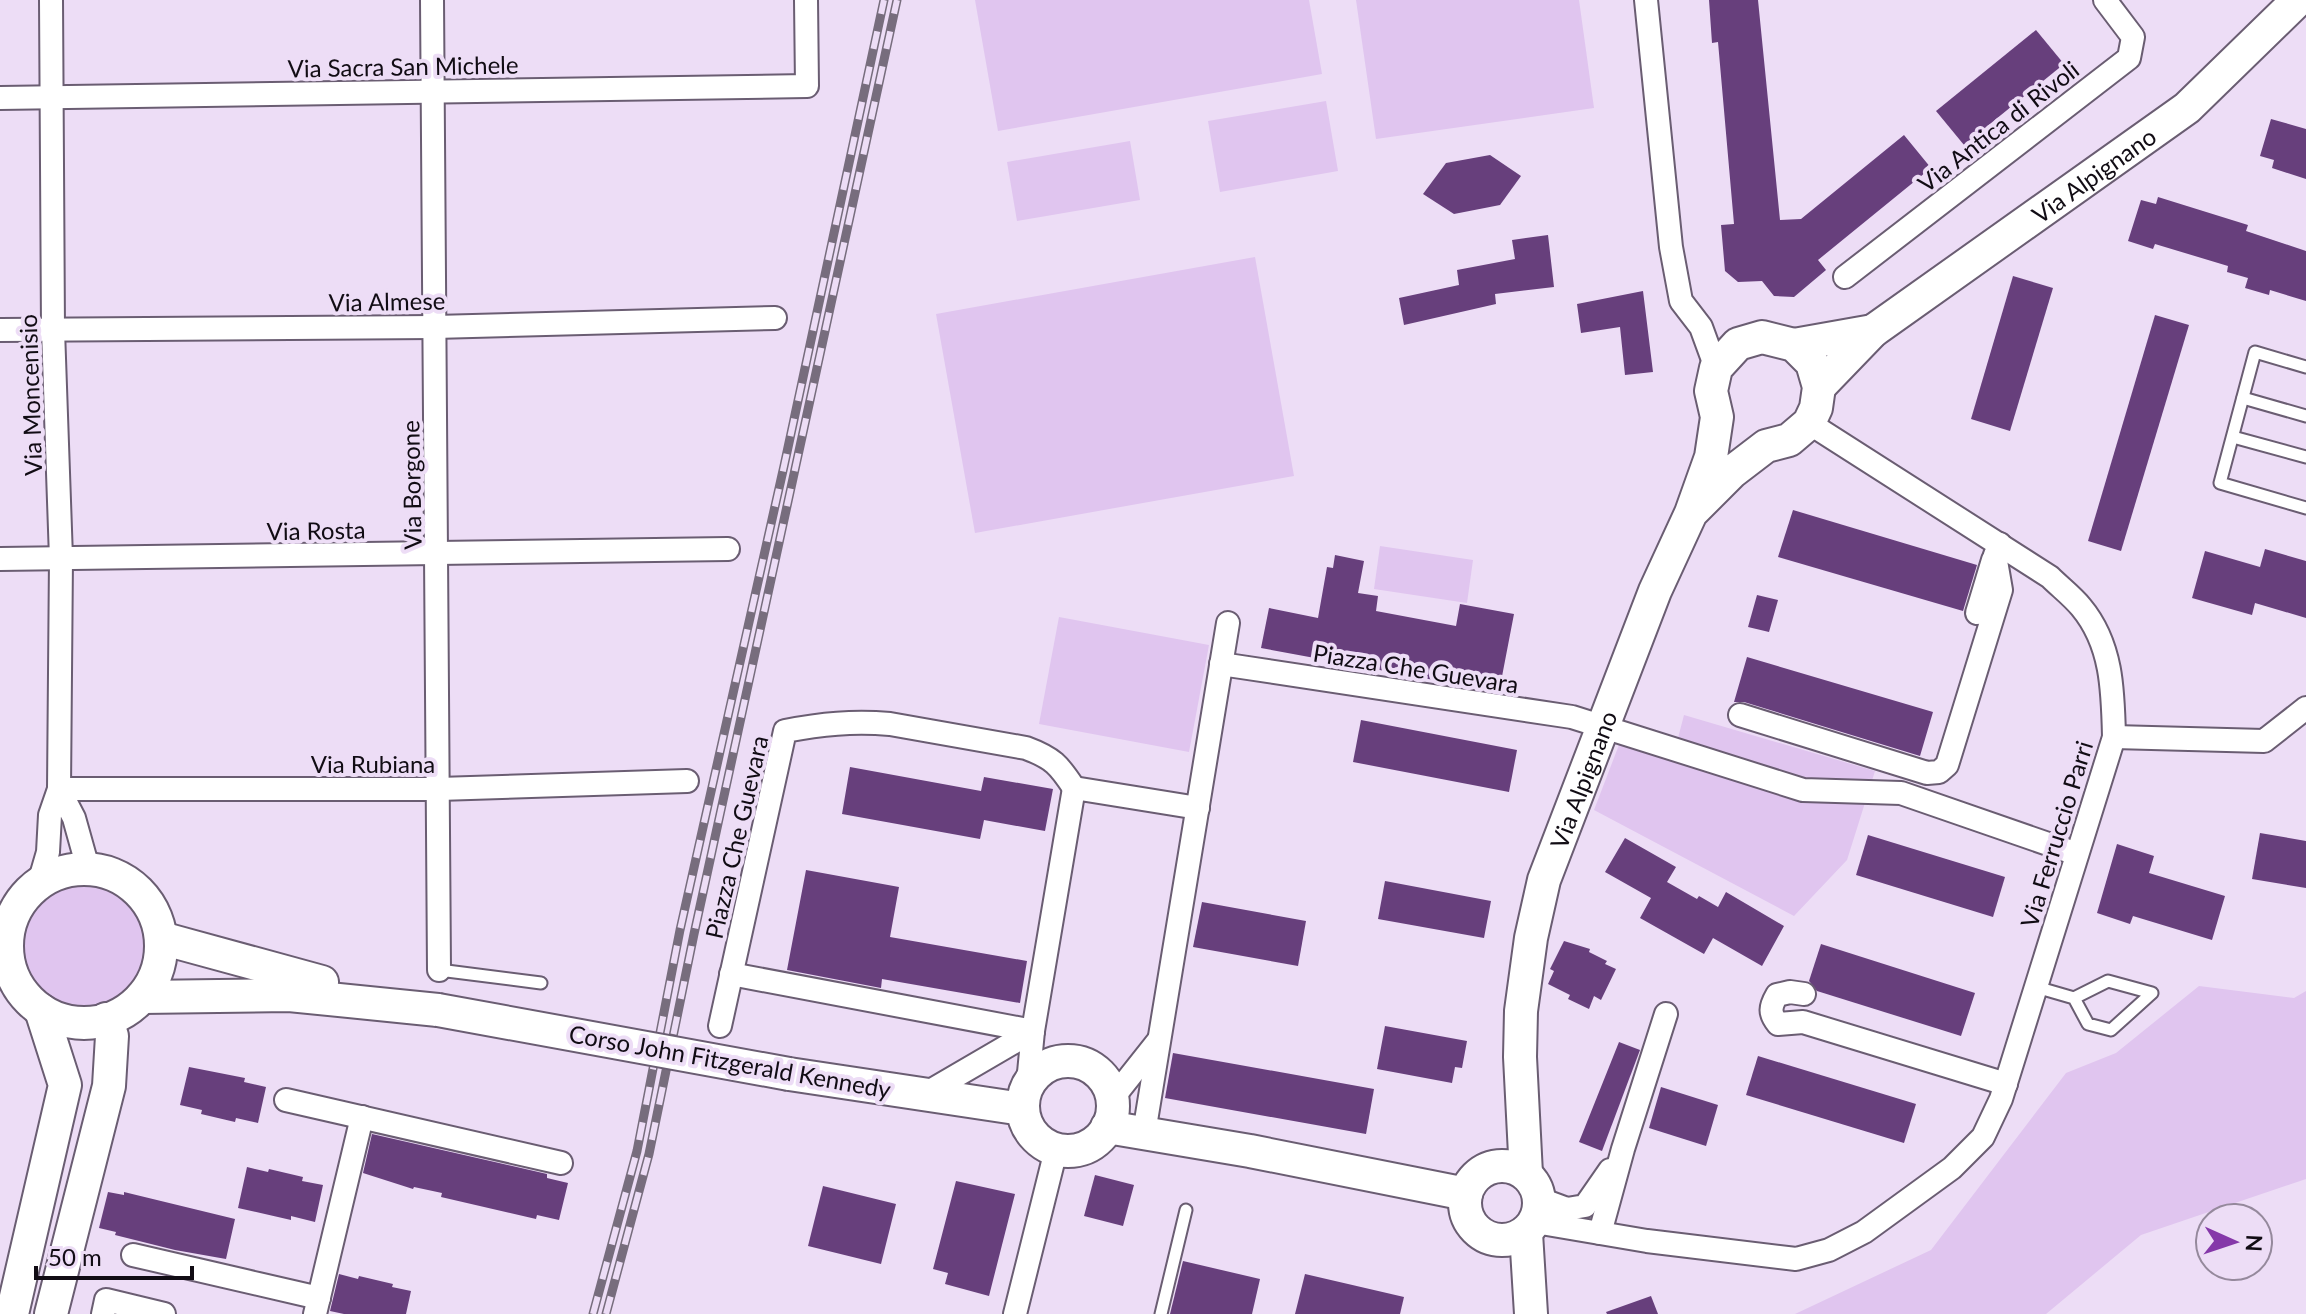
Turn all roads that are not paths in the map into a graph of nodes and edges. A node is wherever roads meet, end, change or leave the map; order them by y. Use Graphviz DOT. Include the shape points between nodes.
graph roads {
  1 [pos="51,0"];
  2 [pos="432,0"];
  3 [pos="806,0"];
  4 [pos="1646,0"];
  5 [pos="2105,0"];
  6 [pos="2298,0"];
  7 [pos="433,92"];
  8 [pos="0,98"];
  9 [pos="52,98"];
  10 [pos="1845,277"];
  11 [pos="775,318"];
  12 [pos="435,327"];
  13 [pos="1701,327"];
  14 [pos="0,330"];
  15 [pos="53,330"];
  16 [pos="1873,331"];
  17 [pos="1738,344"];
  18 [pos="1794,345"];
  19 [pos="2306,367"];
  20 [pos="1716,368"];
  21 [pos="1819,387"];
  22 [pos="2243,398"];
  23 [pos="2306,416"];
  24 [pos="1717,417"];
  25 [pos="1809,423"];
  26 [pos="2233,437"];
  27 [pos="1766,446"];
  28 [pos="2306,457"];
  29 [pos="2306,508"];
  30 [pos="1691,513"];
  31 [pos="728,549"];
  32 [pos="1997,549"];
  33 [pos="437,555"];
  34 [pos="61,558"];
  35 [pos="0,559"];
  36 [pos="1977,613"];
  37 [pos="1228,623"];
  38 [pos="1221,664"];
  39 [pos="2306,708"];
  40 [pos="1740,715"];
  41 [pos="1601,728"];
  42 [pos="2114,737"];
  43 [pos="687,781"];
  44 [pos="1074,788"];
  45 [pos="59,789"];
  46 [pos="439,789"];
  47 [pos="1198,808"];
  48 [pos="2077,854"];
  49 [pos="88,868"];
  50 [pos="39,883"];
  51 [pos="9,907"];
  52 [pos="161,938"];
  53 [pos="4,952"];
  54 [pos="439,970"];
  55 [pos="731,974"];
  56 [pos="541,983"];
  57 [pos="2036,987"];
  58 [pos="1804,994"];
  59 [pos="142,997"];
  60 [pos="2074,998"];
  61 [pos="41,1010"];
  62 [pos="438,1010"];
  63 [pos="1666,1014"];
  64 [pos="106,1019"];
  65 [pos="720,1026"];
  66 [pos="1033,1031"];
  67 [pos="1160,1038"];
  68 [pos="1520,1057"];
  69 [pos="2006,1084"];
  70 [pos="925,1094"];
  71 [pos="1025,1096"];
  72 [pos="286,1100"];
  73 [pos="1109,1113"];
  74 [pos="362,1117"];
  75 [pos="1144,1133"];
  76 [pos="1623,1149"];
  77 [pos="1056,1150"];
  78 [pos="561,1163"];
  79 [pos="1486,1169"];
  80 [pos="1466,1194"];
  81 [pos="1186,1210"];
  82 [pos="1525,1214"];
  83 [pos="1600,1233"];
  84 [pos="133,1255"];
  85 [pos="317,1306"];
  86 [pos="12,1314"];
  87 [pos="51,1314"];
  88 [pos="103,1314"];
  89 [pos="164,1314"];
  90 [pos="1015,1314"];
  91 [pos="1161,1314"];
  92 [pos="1530,1314"];
  1 -- 9 [label="street, Via Moncenisio"];
  2 -- 7 [label="street, Via Borgone"];
  3 -- 7 [label="street, Via Sacra San Michele" via="807,86"];
  4 -- 13 [label="street" via="1671,247 1681,301"];
  5 -- 10 [label="street, Via Antica di Rivoli" via="2133,37 2129,58"];
  6 -- 16 [label="street, Via Alpignano" via="2187,108"];
  7 -- 9 [label="street, Via Sacra San Michele"];
  7 -- 12 [label="street, Via Borgone"];
  8 -- 9 [label="street, Via Sacra San Michele"];
  9 -- 15 [label="street, Via Moncenisio"];
  11 -- 12 [label="street, Via Almese"];
  12 -- 15 [label="street, Via Almese"];
  12 -- 33 [label="street, Via Borgone"];
  13 -- 17 [label="street"];
  13 -- 20 [label="street"];
  14 -- 15 [label="street, Via Almese"];
  15 -- 34 [label="street, Via Moncenisio"];
  16 -- 18 [label="street"];
  16 -- 21 [label="street"];
  17 -- 18 [label="street" via="1762,337"];
  17 -- 20 [label="street"];
  18 -- 21 [label="street" via="1812,363"];
  19 -- 22 [label="lane" via="2255,352"];
  20 -- 24 [label="street" via="1711,391"];
  21 -- 25 [label="street"];
  22 -- 23 [label="lane"];
  22 -- 26 [label="lane"];
  24 -- 27 [label="street" via="1735,436"];
  24 -- 30 [label="street, Via Alpignano" via="1711,457"];
  25 -- 27 [label="street" via="1789,440"];
  25 -- 32 [label="street, Via Ferruccio Parri"];
  26 -- 28 [label="lane"];
  26 -- 29 [label="lane" via="2220,483"];
  27 -- 30 [label="street"];
  30 -- 41 [label="street, Via Alpignano"];
  31 -- 33 [label="street, Via Rosta"];
  32 -- 36 [label="street"];
  32 -- 40 [label="street" via="2001,590 1947,765 1939,772 1927,773"];
  32 -- 42 [label="street, Via Ferruccio Parri" via="2050,577 2082,608 2103,642 2113,686"];
  33 -- 34 [label="street, Via Rosta"];
  33 -- 46 [label="street, Via Borgone"];
  34 -- 35 [label="street, Via Rosta"];
  34 -- 45 [label="street, Via Moncenisio"];
  37 -- 38 [label="street"];
  38 -- 41 [label="street, Piazza Che Guevara" via="1572,717"];
  38 -- 47 [label="street"];
  39 -- 42 [label="street" via="2264,741"];
  41 -- 48 [label="street, Piazza Che Guevara" via="1803,790 1901,793"];
  41 -- 68 [label="street, Via Alpignano" via="1544,880 1521,1011"];
  42 -- 48 [label="street, Via Ferruccio Parri"];
  43 -- 46 [label="street, Via Rubiana"];
  44 -- 47 [label="street"];
  44 -- 55 [label="street, Piazza Che Guevara" via="1059,765 1026,748 878,723 836,722 785,731"];
  44 -- 66 [label="street"];
  45 -- 46 [label="street, Via Rubiana"];
  45 -- 49 [label="street, Via Moncenisio" via="74,818"];
  45 -- 50 [label="street, Via Moncenisio"];
  46 -- 54 [label="street, Via Borgone"];
  47 -- 67 [label="street"];
  48 -- 57 [label="street, Via Ferruccio Parri"];
  49 -- 50 [label="street"];
  49 -- 52 [label="street" via="126,880 139,891 154,913"];
  50 -- 51 [label="street"];
  51 -- 53 [label="street"];
  52 -- 59 [label="street" via="157,972"];
  52 -- 62 [label="street, Corso John Fitzgerald Kennedy"];
  53 -- 61 [label="street" via="15,979"];
  54 -- 56 [label="lane"];
  55 -- 65 [label="street, Piazza Che Guevara"];
  55 -- 66 [label="street, Piazza Che Guevara"];
  57 -- 60 [label="lane"];
  57 -- 69 [label="street, Via Ferruccio Parri"];
  58 -- 69 [label="street" via="1777,995 1771,1006 1778,1024 1803,1022"];
  59 -- 62 [label="street, Corso John Fitzgerald Kennedy" via="289,995"];
  59 -- 64 [label="street"];
  60 -- 60 [label="lane" via="2108,981 2152,993 2111,1030 2088,1024"];
  61 -- 64 [label="street" via="75,1022"];
  61 -- 86 [label="street" via="65,1085"];
  62 -- 70 [label="street, Corso John Fitzgerald Kennedy, bridge"];
  63 -- 76 [label="street"];
  64 -- 87 [label="street" via="112,1036 109,1086"];
  66 -- 70 [label="street"];
  66 -- 71 [label="street"];
  67 -- 73 [label="street"];
  67 -- 75 [label="street"];
  68 -- 79 [label="street, Via Alpignano" via="1509,1123"];
  68 -- 82 [label="street, Via Alpignano"];
  69 -- 83 [label="street, Via Ferruccio Parri" via="1983,1137 1952,1168 1864,1232 1829,1250 1796,1259"];
  70 -- 71 [label="street, Corso John Fitzgerald Kennedy"];
  71 -- 73 [label="street" via="1043,1067 1063,1060 1085,1064 1110,1090"];
  71 -- 77 [label="street" via="1028,1129"];
  72 -- 74 [label="street"];
  73 -- 75 [label="street"];
  73 -- 77 [label="street" via="1090,1145"];
  74 -- 78 [label="street"];
  74 -- 85 [label="street"];
  75 -- 80 [label="street"];
  76 -- 82 [label="street" via="1585,1206"];
  76 -- 83 [label="street"];
  77 -- 90 [label="street"];
  79 -- 80 [label="street"];
  79 -- 82 [label="street" via="1505,1166"];
  80 -- 82 [label="street" via="1471,1225 1484,1237"];
  81 -- 91 [label="lane"];
  82 -- 83 [label="street, Via Ferruccio Parri"];
  82 -- 92 [label="street, Via Alpignano"];
  84 -- 85 [label="street"];
  88 -- 89 [label="street" via="106,1300"];
}
